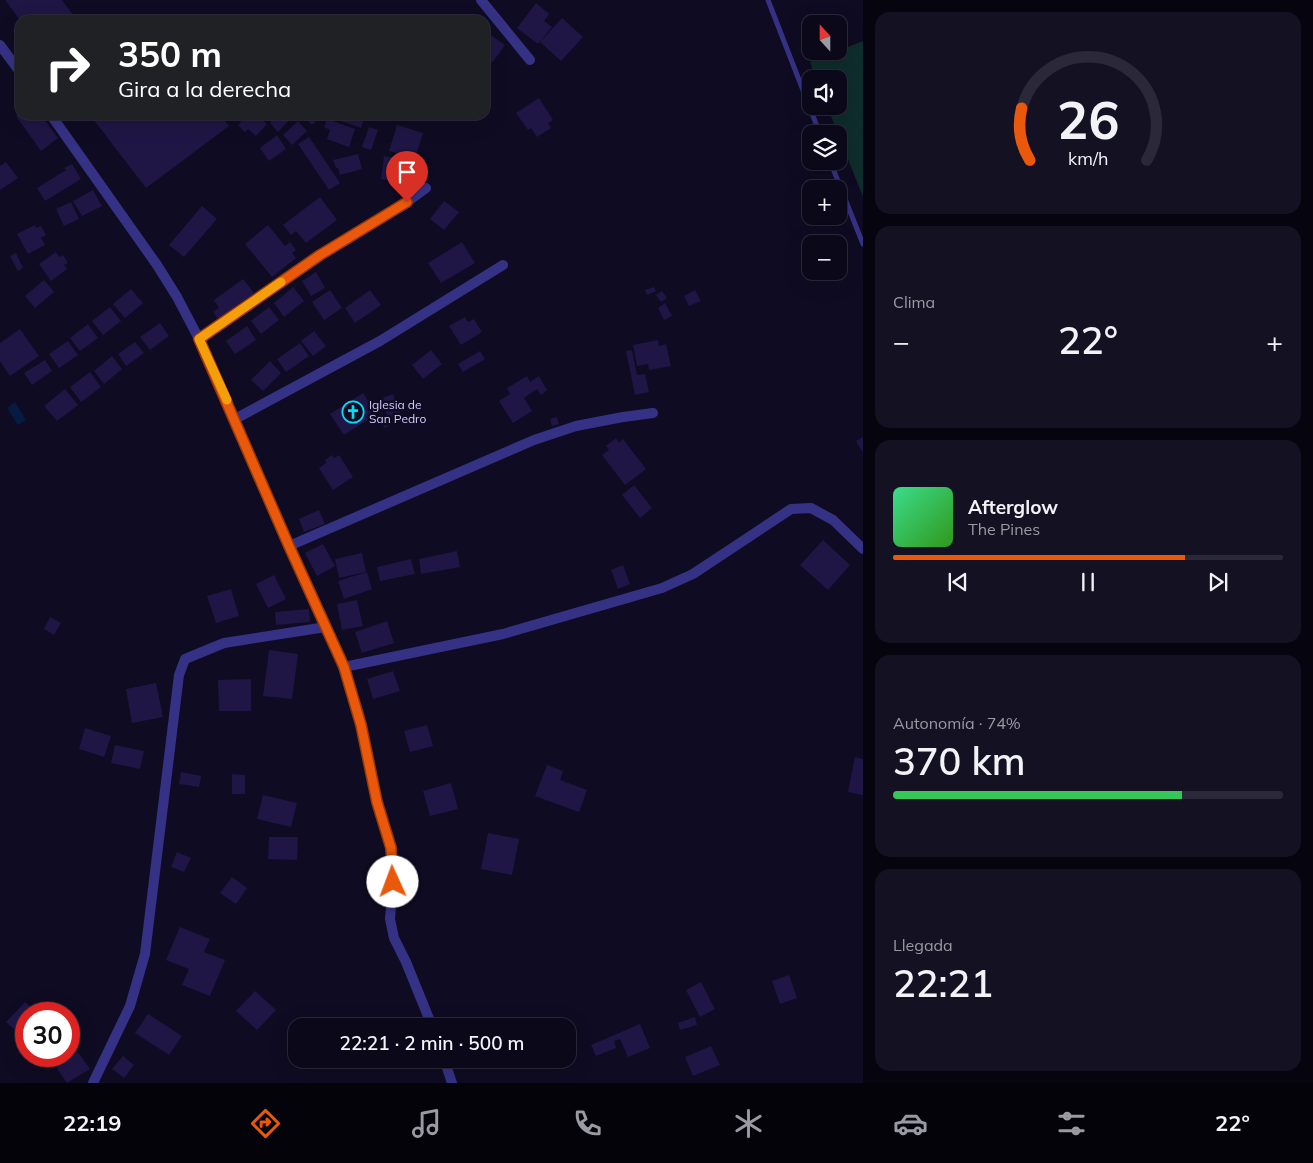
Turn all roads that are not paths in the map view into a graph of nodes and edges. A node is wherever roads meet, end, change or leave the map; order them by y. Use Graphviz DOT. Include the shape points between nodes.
graph roads {
  1 [pos="481,0"];
  2 [pos="768,0"];
  3 [pos="0,45"];
  4 [pos="530,60"];
  5 [pos="15,65"];
  6 [pos="55,120"];
  7 [pos="817,125"];
  8 [pos="834,170"];
  9 [pos="426,188"];
  10 [pos="863,244"];
  11 [pos="503,265"];
  12 [pos="199,339"];
  13 [pos="653,413"];
  14 [pos="235,419"];
  15 [pos="289,546"];
  16 [pos="863,549"];
  17 [pos="326,627"];
  18 [pos="344,667"];
  19 [pos="429,1018"];
  20 [pos="447,1068"];
  21 [pos="93,1083"];
  22 [pos="452,1083"];
  1 -- 4 [label="street"];
  2 -- 7 [label="lane"];
  3 -- 5 [label="street"];
  6 -- 12 [label="street" via="157,265"];
  8 -- 10 [label="lane"];
  9 -- 12 [label="street" via="320,255"];
  11 -- 14 [label="street" via="380,341"];
  12 -- 14 [label="street"];
  13 -- 15 [label="street" via="576,426 534,440"];
  14 -- 15 [label="street"];
  15 -- 17 [label="street"];
  16 -- 18 [label="street" via="833,520 811,508 791,510 693,574 662,588 503,634"];
  17 -- 18 [label="street"];
  17 -- 21 [label="street" via="224,643 185,659 179,674 145,954 130,1006"];
  18 -- 19 [label="street" via="391,848 394,870 390,919 394,938"];
  20 -- 22 [label="street"];
}
